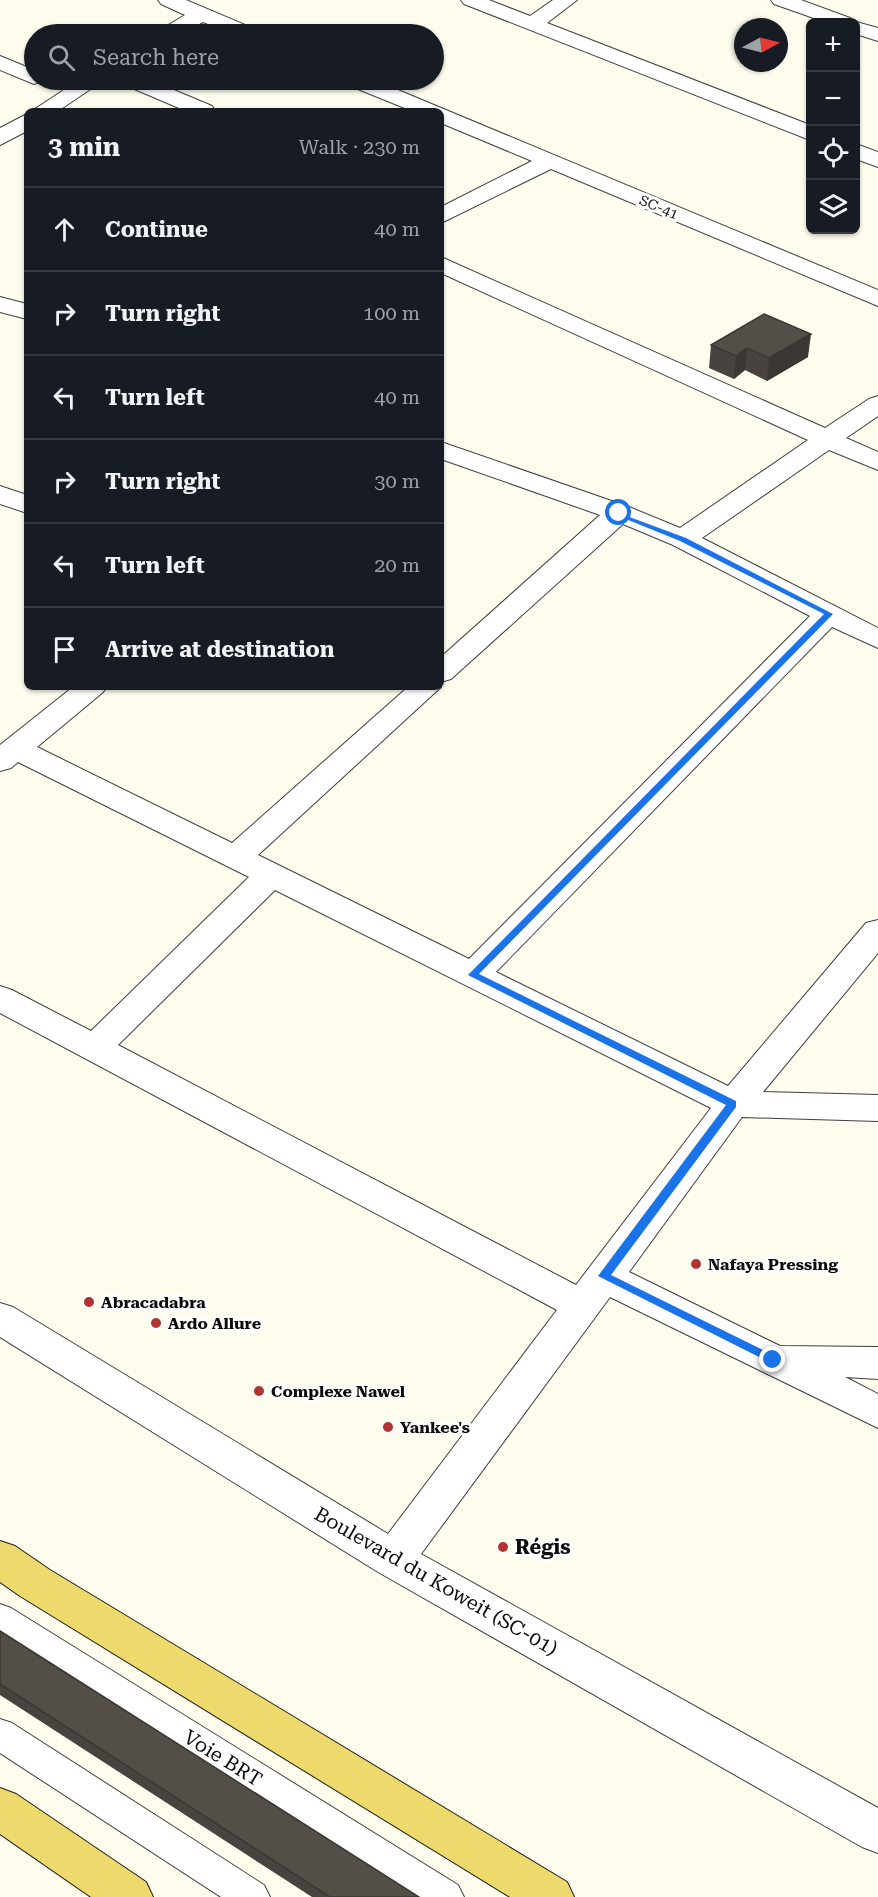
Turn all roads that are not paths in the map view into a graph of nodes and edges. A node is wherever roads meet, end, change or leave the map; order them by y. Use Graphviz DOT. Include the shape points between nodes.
graph roads {
  1 [pos="168,0"];
  2 [pos="471,0"];
  3 [pos="567,0"];
  4 [pos="781,0"];
  5 [pos="201,14"];
  6 [pos="832,18"];
  7 [pos="184,24"];
  8 [pos="226,24"];
  9 [pos="531,24"];
  10 [pos="860,29"];
  11 [pos="878,35"];
  12 [pos="0,62"];
  13 [pos="24,73"];
  14 [pos="62,90"];
  15 [pos="77,90"];
  16 [pos="156,90"];
  17 [pos="380,90"];
  18 [pos="71,94"];
  19 [pos="49,108"];
  20 [pos="197,108"];
  21 [pos="424,108"];
  22 [pos="444,116"];
  23 [pos="24,123"];
  24 [pos="806,131"];
  25 [pos="0,138"];
  26 [pos="860,153"];
  27 [pos="878,160"];
  28 [pos="550,161"];
  29 [pos="444,214"];
  30 [pos="444,265"];
  31 [pos="878,299"];
  32 [pos="0,304"];
  33 [pos="24,311"];
  34 [pos="878,404"];
  35 [pos="828,439"];
  36 [pos="444,451"];
  37 [pos="878,462"];
  38 [pos="0,494"];
  39 [pos="24,504"];
  40 [pos="619,513"];
  41 [pos="683,540"];
  42 [pos="829,614"];
  43 [pos="878,639"];
  44 [pos="444,670"];
  45 [pos="88,690"];
  46 [pos="423,690"];
  47 [pos="8,755"];
  48 [pos="236,857"];
  49 [pos="271,875"];
  50 [pos="878,932"];
  51 [pos="472,975"];
  52 [pos="0,998"];
  53 [pos="94,1048"];
  54 [pos="733,1104"];
  55 [pos="878,1108"];
  56 [pos="603,1276"];
  57 [pos="582,1306"];
  58 [pos="0,1318"];
  59 [pos="773,1360"];
  60 [pos="878,1363"];
  61 [pos="878,1412"];
  62 [pos="0,1559"];
  63 [pos="393,1559"];
  64 [pos="0,1618"];
  65 [pos="0,1734"];
  66 [pos="0,1809"];
  67 [pos="878,1832"];
  68 [pos="130,1897"];
  69 [pos="252,1897"];
  70 [pos="446,1897"];
  71 [pos="551,1897"];
  1 -- 5 [label="street"];
  2 -- 9 [label="street"];
  3 -- 9 [label="street"];
  4 -- 6 [label="street"];
  5 -- 7 [label="street"];
  5 -- 8 [label="street"];
  9 -- 24 [label="street"];
  10 -- 11 [label="street"];
  12 -- 13 [label="street"];
  14 -- 18 [label="street"];
  15 -- 18 [label="street"];
  16 -- 20 [label="street"];
  17 -- 21 [label="street"];
  18 -- 19 [label="street"];
  22 -- 28 [label="street, SC-41"];
  23 -- 25 [label="street"];
  26 -- 27 [label="street"];
  28 -- 29 [label="street"];
  28 -- 31 [label="street, SC-41"];
  30 -- 35 [label="street"];
  32 -- 33 [label="street"];
  34 -- 35 [label="street"];
  35 -- 37 [label="street"];
  35 -- 41 [label="street"];
  36 -- 40 [label="street"];
  38 -- 39 [label="street"];
  40 -- 41 [label="street"];
  40 -- 44 [label="street"];
  41 -- 42 [label="street"];
  42 -- 43 [label="street"];
  42 -- 51 [label="street"];
  45 -- 47 [label="street"];
  46 -- 48 [label="street"];
  47 -- 48 [label="street"];
  48 -- 49 [label="street"];
  49 -- 51 [label="street"];
  49 -- 53 [label="street"];
  50 -- 54 [label="street"];
  51 -- 54 [label="street"];
  52 -- 53 [label="street"];
  53 -- 57 [label="street"];
  54 -- 55 [label="street"];
  54 -- 56 [label="street"];
  56 -- 57 [label="street"];
  56 -- 59 [label="street"];
  57 -- 63 [label="street"];
  58 -- 63 [label="street, Boulevard du Koweit (SC-01)"];
  59 -- 60 [label="street"];
  59 -- 61 [label="street"];
  62 -- 71 [label="main road"];
  63 -- 67 [label="street, Boulevard du Koweit (SC-01)"];
  64 -- 70 [label="lane, Voie BRT"];
  65 -- 69 [label="lane"];
  66 -- 68 [label="main road"];
}
